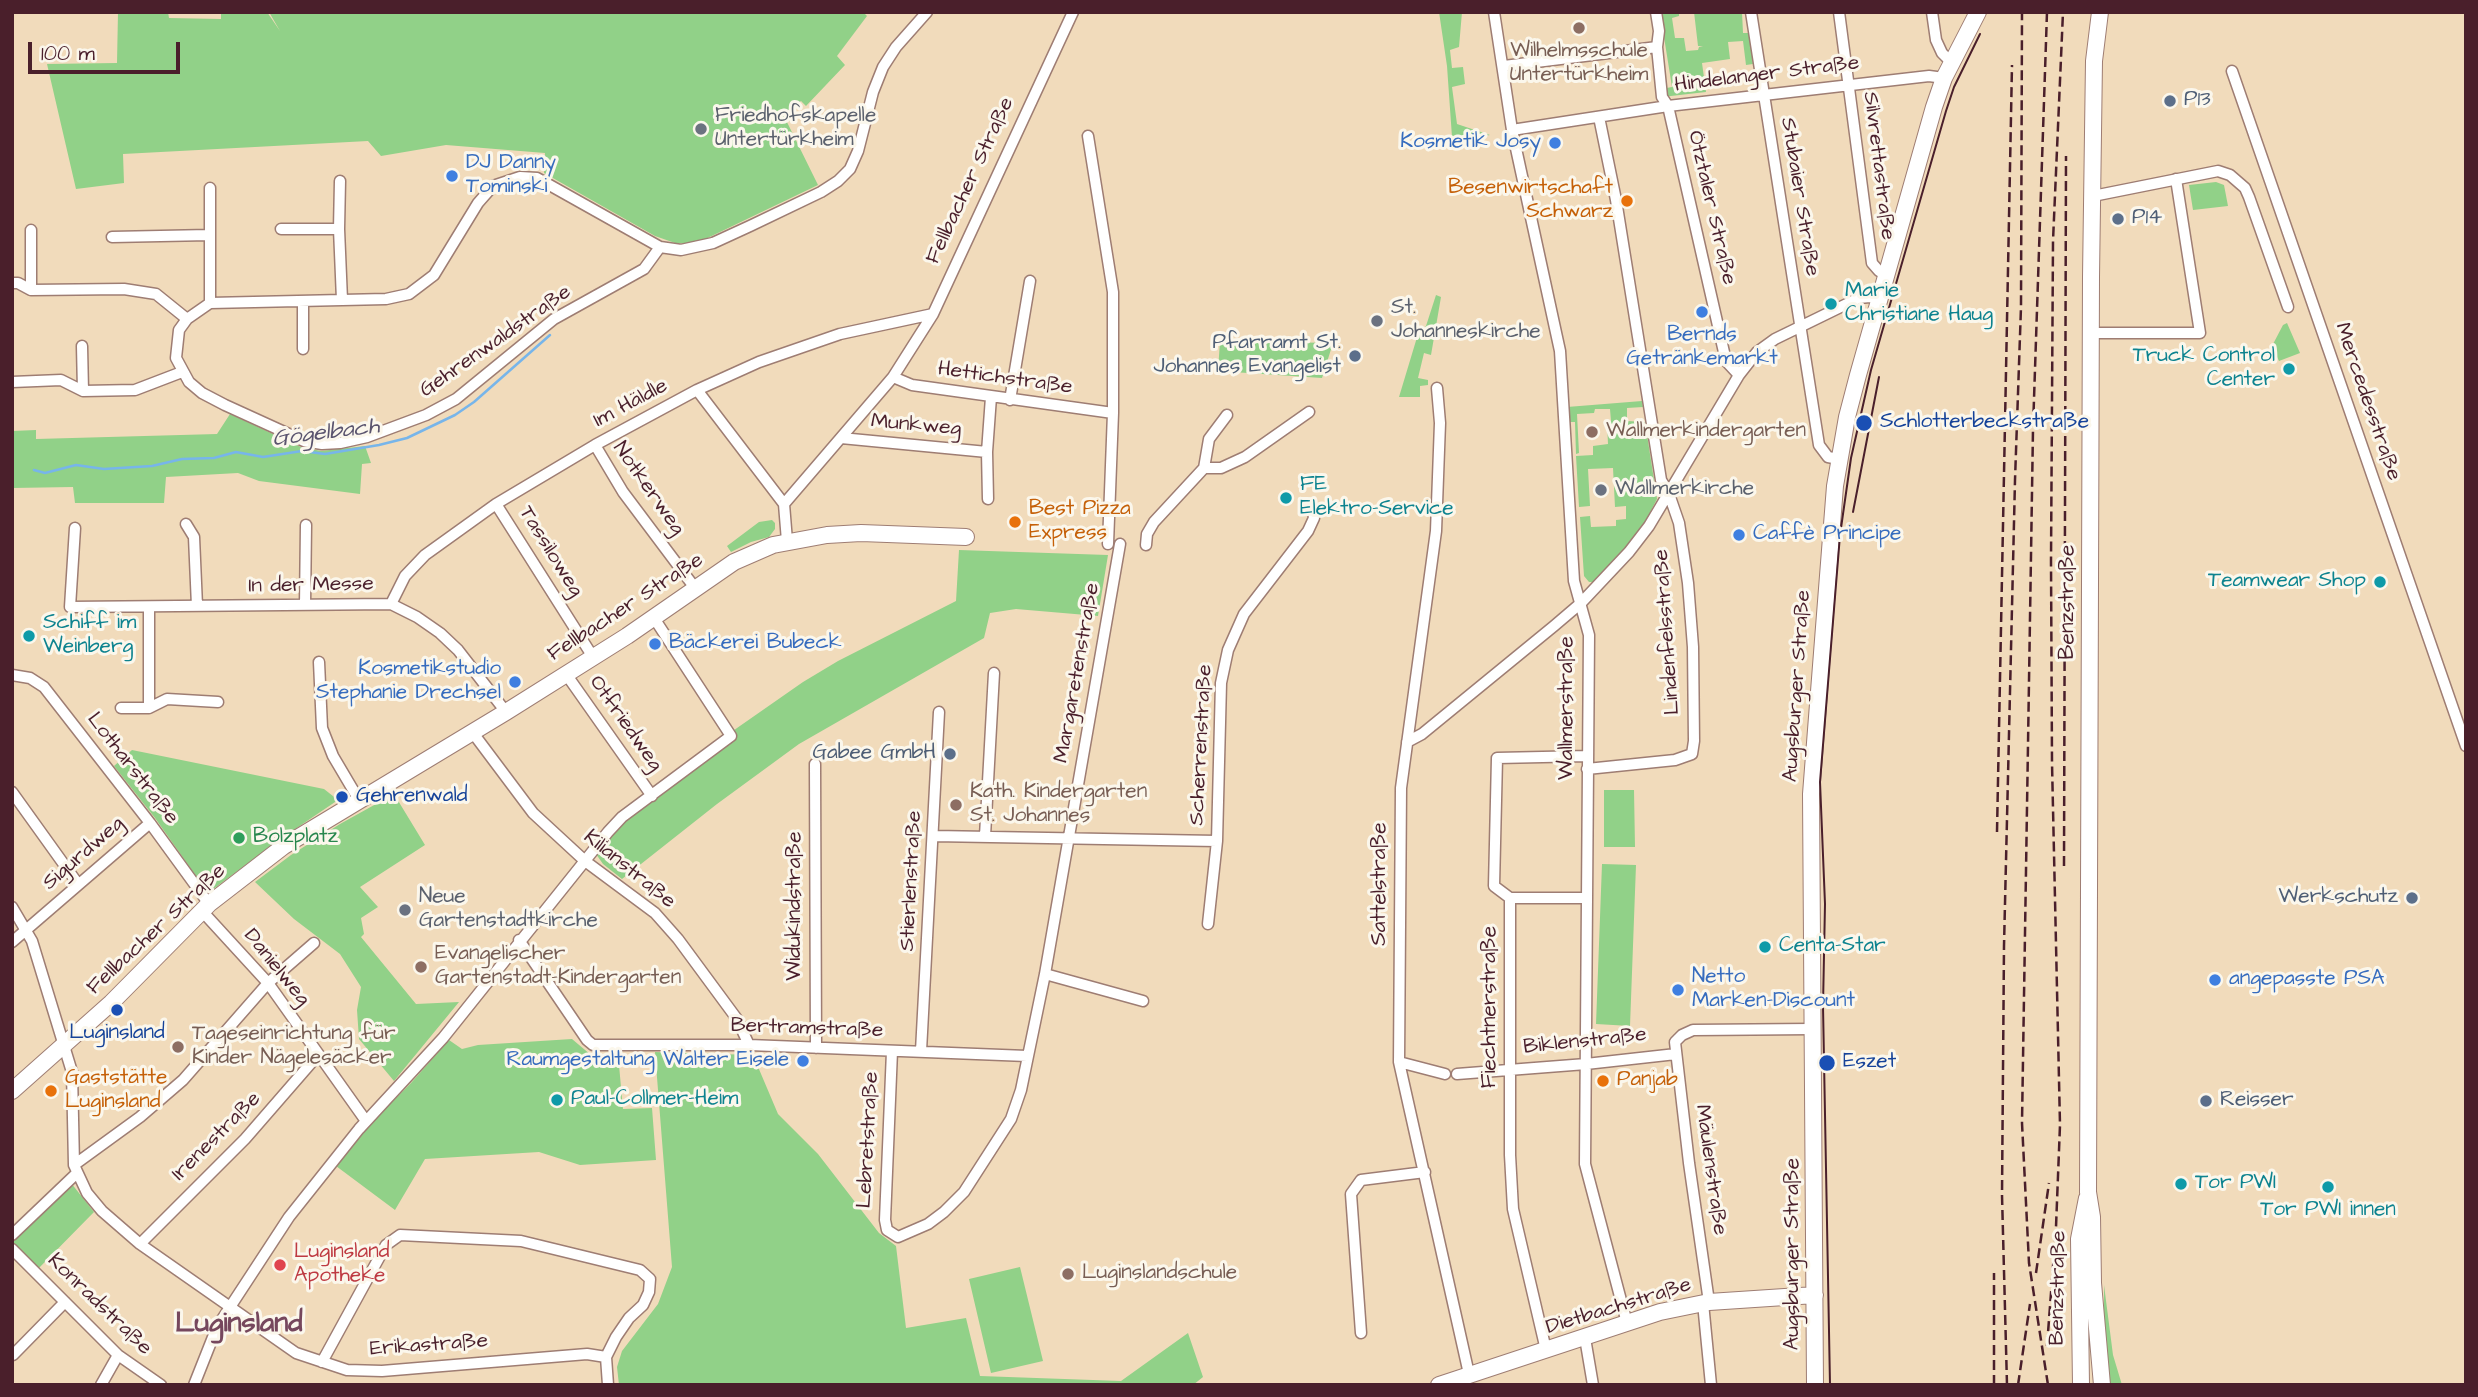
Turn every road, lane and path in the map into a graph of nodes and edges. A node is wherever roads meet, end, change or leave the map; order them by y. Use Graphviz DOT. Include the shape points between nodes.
graph roads {
  1 [pos="927,12"];
  2 [pos="1073,12"];
  3 [pos="1494,12"];
  4 [pos="1656,12"];
  5 [pos="1751,12"];
  6 [pos="1839,12"];
  7 [pos="1932,12"];
  8 [pos="1978,12"];
  9 [pos="2100,12"];
  10 [pos="1657,47"];
  11 [pos="1951,62"];
  12 [pos="1504,66"];
  13 [pos="2232,71"];
  14 [pos="1944,78"];
  15 [pos="1849,85"];
  16 [pos="1763,97"];
  17 [pos="1668,106"];
  18 [pos="1599,117"];
  19 [pos="1512,130"];
  20 [pos="1088,136"];
  21 [pos="2176,179"];
  22 [pos="340,181"];
  23 [pos="210,188"];
  24 [pos="2093,196"];
  25 [pos="281,229"];
  26 [pos="339,229"];
  27 [pos="31,230"];
  28 [pos="209,235"];
  29 [pos="112,237"];
  30 [pos="660,247"];
  31 [pos="1887,274"];
  32 [pos="1030,281"];
  33 [pos="12,283"];
  34 [pos="31,290"];
  35 [pos="1880,299"];
  36 [pos="342,300"];
  37 [pos="303,301"];
  38 [pos="210,303"];
  39 [pos="2287,307"];
  40 [pos="933,314"];
  41 [pos="187,319"];
  42 [pos="1801,325"];
  43 [pos="2091,333"];
  44 [pos="82,346"];
  45 [pos="303,349"];
  46 [pos="182,372"];
  47 [pos="1739,375"];
  48 [pos="893,377"];
  49 [pos="12,382"];
  50 [pos="1437,388"];
  51 [pos="697,390"];
  52 [pos="83,391"];
  53 [pos="991,397"];
  54 [pos="1010,400"];
  55 [pos="1113,412"];
  56 [pos="1309,412"];
  57 [pos="1227,415"];
  58 [pos="841,438"];
  59 [pos="595,445"];
  60 [pos="987,452"];
  61 [pos="1839,460"];
  62 [pos="1204,468"];
  63 [pos="1669,494"];
  64 [pos="988,499"];
  65 [pos="784,503"];
  66 [pos="496,504"];
  67 [pos="1313,511"];
  68 [pos="186,524"];
  69 [pos="306,525"];
  70 [pos="75,528"];
  71 [pos="966,537"];
  72 [pos="787,541"];
  73 [pos="1108,544"];
  74 [pos="1120,544"];
  75 [pos="1146,545"];
  76 [pos="695,588"];
  77 [pos="1581,603"];
  78 [pos="391,604"];
  79 [pos="306,605"];
  80 [pos="197,606"];
  81 [pos="149,608"];
  82 [pos="654,618"];
  83 [pos="593,657"];
  84 [pos="319,662"];
  85 [pos="995,673"];
  86 [pos="566,674"];
  87 [pos="12,675"];
  88 [pos="218,702"];
  89 [pos="121,708"];
  90 [pos="149,708"];
  91 [pos="506,712"];
  92 [pos="939,712"];
  93 [pos="472,733"];
  94 [pos="1407,742"];
  95 [pos="2466,746"];
  96 [pos="1588,756"];
  97 [pos="815,764"];
  98 [pos="1587,769"];
  99 [pos="12,792"];
  100 [pos="652,796"];
  101 [pos="359,800"];
  102 [pos="150,823"];
  103 [pos="934,836"];
  104 [pos="985,836"];
  105 [pos="1069,839"];
  106 [pos="1217,841"];
  107 [pos="584,861"];
  108 [pos="78,884"];
  109 [pos="1510,898"];
  110 [pos="1587,898"];
  111 [pos="12,907"];
  112 [pos="206,907"];
  113 [pos="1208,924"];
  114 [pos="26,930"];
  115 [pos="519,940"];
  116 [pos="12,942"];
  117 [pos="314,943"];
  118 [pos="1045,974"];
  119 [pos="268,983"];
  120 [pos="1143,1002"];
  121 [pos="1812,1029"];
  122 [pos="749,1045"];
  123 [pos="64,1046"];
  124 [pos="816,1048"];
  125 [pos="1675,1048"];
  126 [pos="892,1051"];
  127 [pos="921,1051"];
  128 [pos="318,1055"];
  129 [pos="1027,1056"];
  130 [pos="1399,1062"];
  131 [pos="1586,1064"];
  132 [pos="1511,1069"];
  133 [pos="1445,1074"];
  134 [pos="1457,1074"];
  135 [pos="12,1091"];
  136 [pos="366,1121"];
  137 [pos="76,1169"];
  138 [pos="1425,1172"];
  139 [pos="2088,1192"];
  140 [pos="887,1230"];
  141 [pos="12,1235"];
  142 [pos="140,1244"];
  143 [pos="12,1250"];
  144 [pos="1815,1295"];
  145 [pos="65,1302"];
  146 [pos="1706,1302"];
  147 [pos="232,1306"];
  148 [pos="1627,1323"];
  149 [pos="1361,1333"];
  150 [pos="1585,1338"];
  151 [pos="1546,1350"];
  152 [pos="13,1354"];
  153 [pos="118,1355"];
  154 [pos="606,1357"];
  155 [pos="322,1362"];
  156 [pos="1469,1374"];
  157 [pos="101,1385"];
  158 [pos="161,1385"];
  159 [pos="194,1385"];
  160 [pos="608,1385"];
  161 [pos="1439,1385"];
  162 [pos="1593,1385"];
  163 [pos="1711,1385"];
  164 [pos="1815,1385"];
  165 [pos="2081,1385"];
  166 [pos="2102,1385"];
  1 -- 30 [label="street" via="883,67 858,151 838,181 713,243 681,250"];
  2 -- 40 [label="street, Fellbacher Straße"];
  3 -- 12 [label="street, Wallmerstraße"];
  4 -- 10 [label="street, Ötztaler Straße"];
  5 -- 16 [label="street, Stubaier Straße"];
  6 -- 15 [label="street, Silvrettastraße"];
  7 -- 11 [label="street" via="1936,40"];
  8 -- 11 [label="main road, Augsburger Straße"];
  9 -- 24 [label="main road, Benzstraße" via="2094,61"];
  10 -- 12 [label="street"];
  10 -- 17 [label="street, Ötztaler Straße" via="1662,97"];
  11 -- 14 [label="main road, Augsburger Straße"];
  12 -- 19 [label="street, Wallmerstraße"];
  13 -- 95 [label="street, Mercedesstraße"];
  14 -- 15 [label="street, Hindelanger Straße"];
  14 -- 31 [label="main road, Augsburger Straße"];
  15 -- 16 [label="street, Hindelanger Straße"];
  15 -- 31 [label="street, Silvrettastraße" via="1872,263"];
  16 -- 17 [label="street, Hindelanger Straße"];
  16 -- 42 [label="street, Stubaier Straße"];
  17 -- 18 [label="street, Hindelanger Straße"];
  17 -- 47 [label="street, Ötztaler Straße" via="1726,361"];
  18 -- 19 [label="street, Hindelanger Straße"];
  18 -- 63 [label="street, Lindenfelsstraße" via="1661,480"];
  19 -- 77 [label="street, Wallmerstraße" via="1560,351 1574,581"];
  20 -- 55 [label="street" via="1113,292"];
  21 -- 24 [label="street"];
  21 -- 39 [label="street" via="2218,172 2230,175 2245,188"];
  21 -- 43 [label="street" via="2200,333"];
  22 -- 26 [label="street"];
  23 -- 28 [label="street"];
  24 -- 43 [label="main road, Benzstraße"];
  25 -- 26 [label="street"];
  26 -- 36 [label="street"];
  27 -- 34 [label="street"];
  28 -- 29 [label="street"];
  28 -- 38 [label="street"];
  30 -- 36 [label="street" via="537,178 520,177 493,186 434,275 409,293 386,299"];
  30 -- 46 [label="street, Gehrenwaldstraße" via="644,269 554,319 456,399 367,437 331,444 304,441 202,393"];
  31 -- 35 [label="main road, Augsburger Straße"];
  32 -- 54 [label="street"];
  33 -- 34 [label="street"];
  34 -- 41 [label="street" via="124,289 156,294"];
  35 -- 42 [label="street" via="1858,298"];
  35 -- 61 [label="main road, Augsburger Straße"];
  36 -- 37 [label="street"];
  37 -- 38 [label="street"];
  37 -- 45 [label="street"];
  38 -- 41 [label="street"];
  40 -- 48 [label="street, Fellbacher Straße"];
  40 -- 51 [label="street, Im Häldle" via="840,334"];
  41 -- 46 [label="street" via="176,345"];
  42 -- 47 [label="street" via="1756,352"];
  42 -- 61 [label="street, Stubaier Straße" via="1819,445 1828,457"];
  43 -- 139 [label="main road, Benzstraße"];
  44 -- 52 [label="street"];
  46 -- 52 [label="street" via="135,390"];
  47 -- 63 [label="street"];
  48 -- 53 [label="street, Hettichstraße" via="912,385"];
  48 -- 58 [label="street, Fellbacher Straße"];
  49 -- 52 [label="street" via="61,380"];
  50 -- 94 [label="street, Sattelstraße" via="1436,531"];
  51 -- 59 [label="street, Im Häldle"];
  51 -- 65 [label="street"];
  53 -- 54 [label="street, Hettichstraße"];
  53 -- 60 [label="street"];
  54 -- 55 [label="street, Hettichstraße"];
  55 -- 73 [label="street"];
  56 -- 62 [label="street" via="1245,457 1221,468"];
  57 -- 62 [label="street" via="1209,439"];
  58 -- 60 [label="street, Munkweg"];
  58 -- 65 [label="street, Fellbacher Straße"];
  59 -- 66 [label="street, Im Häldle"];
  59 -- 76 [label="street, Notkerweg" via="623,492"];
  60 -- 64 [label="street"];
  61 -- 121 [label="main road, Augsburger Straße" via="1812,773"];
  62 -- 75 [label="street" via="1154,522"];
  63 -- 77 [label="street" via="1629,552"];
  63 -- 98 [label="street, Lindenfelsstraße" via="1679,523 1688,583 1692,754 1675,760"];
  65 -- 72 [label="street"];
  66 -- 78 [label="street, Im Häldle" via="425,555 405,576"];
  66 -- 83 [label="street, Tassiloweg"];
  67 -- 106 [label="street, Scherrenstraße" via="1308,531 1244,614 1228,650 1221,682"];
  68 -- 80 [label="street" via="194,537"];
  69 -- 79 [label="street"];
  70 -- 81 [label="street, In der Messe" via="70,607"];
  71 -- 72 [label="main road, Fellbacher Straße" via="861,533"];
  72 -- 76 [label="main road, Fellbacher Straße" via="754,552"];
  74 -- 105 [label="street, Margaretenstraße"];
  76 -- 82 [label="main road, Fellbacher Straße"];
  77 -- 94 [label="street"];
  77 -- 96 [label="street, Wallmerstraße" via="1589,635"];
  78 -- 79 [label="street, In der Messe"];
  78 -- 91 [label="street, In der Messe" via="450,642"];
  79 -- 80 [label="street, In der Messe"];
  80 -- 81 [label="street, In der Messe"];
  81 -- 90 [label="street"];
  82 -- 83 [label="main road, Fellbacher Straße"];
  82 -- 100 [label="street" via="731,736"];
  83 -- 86 [label="main road, Fellbacher Straße"];
  84 -- 101 [label="street" via="322,728"];
  85 -- 104 [label="street"];
  86 -- 91 [label="main road, Fellbacher Straße"];
  86 -- 100 [label="street, Otfriedweg"];
  87 -- 102 [label="street, Lotharstraße" via="30,678 44,687"];
  88 -- 90 [label="street" via="167,699"];
  89 -- 90 [label="street"];
  91 -- 93 [label="main road, Fellbacher Straße"];
  92 -- 103 [label="street, Stierlenstraße"];
  93 -- 101 [label="main road, Fellbacher Straße"];
  93 -- 107 [label="street, Kilianstraße" via="533,813"];
  94 -- 130 [label="street, Sattelstraße" via="1402,788"];
  96 -- 98 [label="street, Wallmerstraße"];
  96 -- 109 [label="street, Fiechtnerstraße" via="1497,758 1494,886"];
  97 -- 124 [label="street, Widukindstraße"];
  98 -- 110 [label="street, Wallmerstraße"];
  99 -- 108 [label="street"];
  100 -- 107 [label="street" via="622,817"];
  101 -- 112 [label="main road, Fellbacher Straße" via="284,846"];
  102 -- 108 [label="street, Sigurdweg"];
  102 -- 112 [label="street, Lotharstraße"];
  103 -- 104 [label="street"];
  103 -- 127 [label="street, Stierlenstraße"];
  104 -- 105 [label="street"];
  105 -- 106 [label="street"];
  105 -- 118 [label="street, Margaretenstraße"];
  106 -- 113 [label="street, Scherrenstraße"];
  107 -- 115 [label="street"];
  107 -- 122 [label="street, Kilianstraße" via="655,913 737,1018"];
  108 -- 114 [label="street, Sigurdweg"];
  109 -- 110 [label="street"];
  109 -- 132 [label="street, Fiechtnerstraße"];
  110 -- 131 [label="street, Wallmerstraße"];
  111 -- 114 [label="street"];
  112 -- 119 [label="street, Danielweg"];
  112 -- 123 [label="main road, Fellbacher Straße"];
  114 -- 116 [label="street, Sigurdweg"];
  114 -- 123 [label="street"];
  115 -- 122 [label="street, Bertramstraße" via="593,1045"];
  115 -- 136 [label="street" via="443,1038"];
  117 -- 119 [label="street"];
  118 -- 120 [label="street"];
  118 -- 129 [label="street, Margaretenstraße"];
  119 -- 128 [label="street, Danielweg"];
  119 -- 137 [label="street" via="183,1080"];
  121 -- 125 [label="street, Biklenstraße" via="1693,1030 1682,1035"];
  121 -- 144 [label="main road, Augsburger Straße"];
  122 -- 124 [label="street, Bertramstraße"];
  123 -- 135 [label="main road, Fellbacher Straße"];
  123 -- 137 [label="street" via="72,1072"];
  124 -- 126 [label="street, Bertramstraße"];
  125 -- 131 [label="street, Biklenstraße"];
  125 -- 146 [label="street, Mäulenstraße"];
  126 -- 127 [label="street, Bertramstraße"];
  126 -- 140 [label="street, Lebretstraße"];
  127 -- 129 [label="street, Bertramstraße"];
  128 -- 136 [label="street, Danielweg"];
  128 -- 142 [label="street, Irenestraße" via="245,1139"];
  129 -- 140 [label="street, Margaretenstraße" via="1011,1119 964,1192 944,1212 911,1233 898,1237"];
  130 -- 133 [label="street"];
  130 -- 138 [label="street, Sattelstraße"];
  131 -- 132 [label="street, Biklenstraße"];
  131 -- 148 [label="street, Wallmerstraße" via="1585,1164"];
  132 -- 134 [label="street, Biklenstraße"];
  132 -- 151 [label="street, Fiechtnerstraße" via="1513,1209"];
  136 -- 147 [label="street" via="289,1217"];
  137 -- 141 [label="street"];
  137 -- 142 [label="street, Erikastraße" via="102,1211"];
  138 -- 149 [label="street" via="1361,1180 1351,1194"];
  138 -- 156 [label="street, Sattelstraße"];
  139 -- 165 [label="main road, Benzstraße" via="2079,1239"];
  139 -- 166 [label="main road, Benzstraße"];
  142 -- 147 [label="street, Erikastraße"];
  143 -- 145 [label="street, Konradstraße"];
  144 -- 146 [label="main road, Dietbachstraße"];
  144 -- 164 [label="main road, Augsburger Straße"];
  145 -- 152 [label="street"];
  145 -- 153 [label="street, Konradstraße"];
  146 -- 148 [label="main road, Dietbachstraße"];
  146 -- 163 [label="street, Mäulenstraße"];
  147 -- 155 [label="street, Erikastraße" via="296,1353"];
  147 -- 159 [label="street" via="217,1327"];
  148 -- 150 [label="main road, Dietbachstraße"];
  150 -- 151 [label="main road, Dietbachstraße"];
  150 -- 162 [label="street"];
  151 -- 156 [label="main road, Dietbachstraße"];
  153 -- 157 [label="street"];
  153 -- 158 [label="street, Konradstraße"];
  154 -- 155 [label="street, Erikastraße" via="553,1356 382,1371 347,1370"];
  154 -- 155 [label="street" via="649,1292 650,1279 640,1270 521,1241 400,1236 386,1245"];
  154 -- 160 [label="street"];
  156 -- 161 [label="main road, Dietbachstraße"];
}
